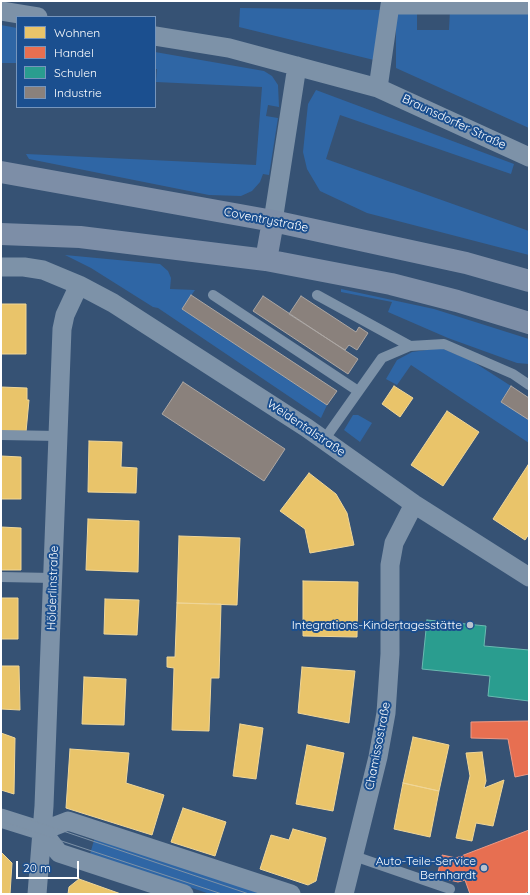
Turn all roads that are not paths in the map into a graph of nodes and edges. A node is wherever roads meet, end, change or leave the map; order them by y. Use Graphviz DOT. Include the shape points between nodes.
graph roads {
  1 [pos="529,5"];
  2 [pos="1,11"];
  3 [pos="32,16"];
  4 [pos="156,36"];
  5 [pos="297,66"];
  6 [pos="378,88"];
  7 [pos="529,157"];
  8 [pos="1,172"];
  9 [pos="273,221"];
  10 [pos="1,234"];
  11 [pos="266,260"];
  12 [pos="1,267"];
  13 [pos="529,281"];
  14 [pos="79,285"];
  15 [pos="213,295"];
  16 [pos="317,295"];
  17 [pos="529,323"];
  18 [pos="410,346"];
  19 [pos="529,385"];
  20 [pos="358,391"];
  21 [pos="1,435"];
  22 [pos="58,436"];
  23 [pos="324,440"];
  24 [pos="414,504"];
  25 [pos="1,577"];
  26 [pos="529,577"];
  27 [pos="53,578"];
  28 [pos="1,818"];
  29 [pos="42,831"];
  30 [pos="354,856"];
  31 [pos="450,889"];
  32 [pos="37,894"];
  33 [pos="184,894"];
  34 [pos="291,894"];
  35 [pos="344,894"];
  1 -- 6 [label="street" via="390,5"];
  2 -- 3 [label="street"];
  4 -- 5 [label="street, Braunsdorfer Straße" via="229,48"];
  5 -- 6 [label="street, Braunsdorfer Straße"];
  5 -- 9 [label="street"];
  6 -- 7 [label="street, Braunsdorfer Straße"];
  8 -- 9 [label="main road, Coventrystraße"];
  9 -- 11 [label="main road"];
  9 -- 13 [label="main road, Coventrystraße" via="466,263"];
  10 -- 11 [label="main road" via="80,237"];
  11 -- 17 [label="main road" via="391,284"];
  12 -- 14 [label="street, Weidentalstraße" via="43,270"];
  14 -- 22 [label="street, Hölderlinstraße" via="65,315 62,329"];
  14 -- 23 [label="street, Weidentalstraße" via="165,335"];
  15 -- 20 [label="lane"];
  16 -- 18 [label="lane"];
  18 -- 19 [label="lane" via="444,344 513,374"];
  18 -- 20 [label="lane" via="382,358"];
  20 -- 23 [label="lane"];
  21 -- 22 [label="lane"];
  22 -- 27 [label="street, Hölderlinstraße"];
  23 -- 24 [label="street, Weidentalstraße"];
  24 -- 26 [label="street, Weidentalstraße"];
  24 -- 30 [label="street, Chamissostraße" via="394,543 390,565 390,654 386,713"];
  25 -- 27 [label="lane"];
  27 -- 29 [label="street, Hölderlinstraße"];
  28 -- 29 [label="street"];
  29 -- 32 [label="street, Hölderlinstraße"];
  29 -- 33 [label="street" via="59,853"];
  29 -- 34 [label="street" via="68,821"];
  30 -- 31 [label="lane"];
  30 -- 35 [label="street, Chamissostraße"];
}
